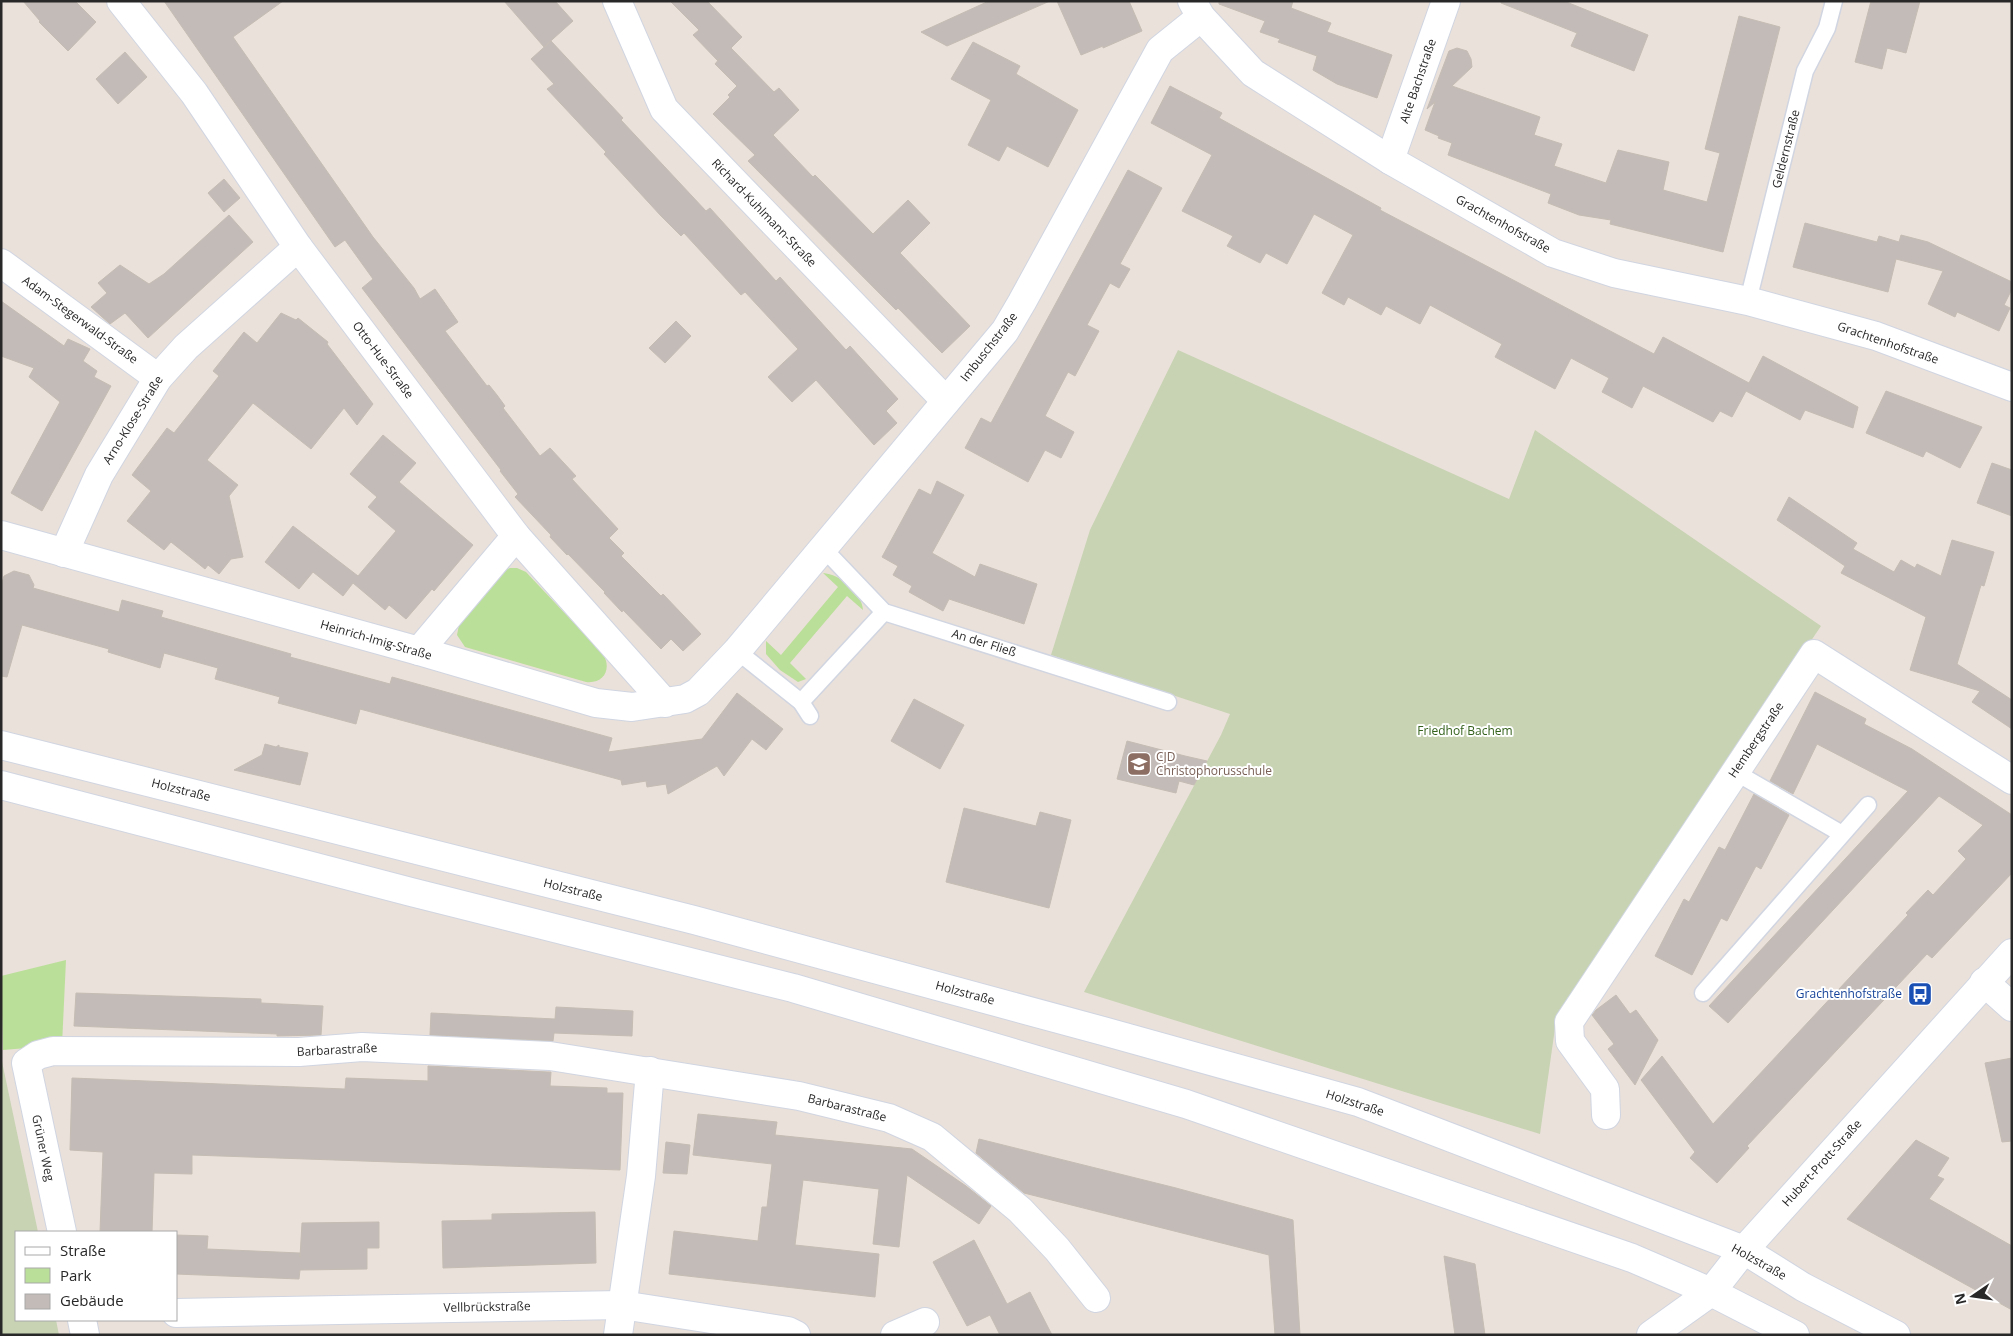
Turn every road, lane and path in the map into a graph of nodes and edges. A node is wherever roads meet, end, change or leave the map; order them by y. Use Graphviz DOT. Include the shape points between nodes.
graph roads {
  1 [pos="121,1"];
  2 [pos="617,1"];
  3 [pos="1446,1"];
  4 [pos="1834,1"];
  5 [pos="1196,9"];
  6 [pos="1390,160"];
  7 [pos="298,247"];
  8 [pos="1,263"];
  9 [pos="1748,301"];
  10 [pos="158,378"];
  11 [pos="2012,387"];
  12 [pos="946,401"];
  13 [pos="1,536"];
  14 [pos="516,536"];
  15 [pos="823,548"];
  16 [pos="64,554"];
  17 [pos="884,612"];
  18 [pos="419,651"];
  19 [pos="737,651"];
  20 [pos="801,702"];
  21 [pos="1168,702"];
  22 [pos="665,703"];
  23 [pos="810,716"];
  24 [pos="1,745"];
  25 [pos="1736,772"];
  26 [pos="2012,780"];
  27 [pos="1,785"];
  28 [pos="1868,805"];
  29 [pos="1842,834"];
  30 [pos="2012,953"];
  31 [pos="1984,982"];
  32 [pos="1703,993"];
  33 [pos="2012,1007"];
  34 [pos="26,1062"];
  35 [pos="650,1071"];
  36 [pos="1606,1115"];
  37 [pos="62,1231"];
  38 [pos="1744,1250"];
  39 [pos="1710,1292"];
  40 [pos="1096,1298"];
  41 [pos="622,1305"];
  42 [pos="178,1313"];
  43 [pos="82,1321"];
  44 [pos="925,1322"];
  45 [pos="85,1335"];
  46 [pos="618,1335"];
  47 [pos="796,1335"];
  48 [pos="895,1335"];
  49 [pos="1651,1335"];
  50 [pos="1795,1335"];
  51 [pos="1896,1335"];
  1 -- 7 [label="street, Otto-Hue-Straße" via="194,93"];
  2 -- 12 [label="street, Richard-Kuhlmann-Straße" via="664,109"];
  3 -- 6 [label="street, Alte Bachstraße"];
  4 -- 9 [label="lane, Geldernstraße" via="1826,28 1805,71"];
  5 -- 6 [label="street, Grachtenhofstraße" via="1253,73"];
  5 -- 12 [label="street, Imbuschstraße" via="1160,50 1005,331"];
  6 -- 9 [label="street, Grachtenhofstraße" via="1553,253 1614,274"];
  7 -- 10 [label="street, Arno-Klose-Straße" via="186,347"];
  7 -- 14 [label="street, Otto-Hue-Straße"];
  8 -- 10 [label="street, Adam-Stegerwald-Straße"];
  9 -- 11 [label="street, Grachtenhofstraße" via="1876,336"];
  10 -- 16 [label="street, Arno-Klose-Straße" via="99,475"];
  12 -- 15 [label="street, Imbuschstraße"];
  13 -- 16 [label="street, Heinrich-Imig-Straße"];
  14 -- 18 [label="street"];
  14 -- 22 [label="street, Otto-Hue-Straße"];
  15 -- 17 [label="lane, An der Fließ"];
  15 -- 19 [label="street, Imbuschstraße"];
  16 -- 18 [label="street, Heinrich-Imig-Straße"];
  17 -- 20 [label="lane"];
  17 -- 21 [label="lane, An der Fließ"];
  18 -- 22 [label="street, Heinrich-Imig-Straße" via="596,703 632,707"];
  19 -- 20 [label="lane"];
  19 -- 22 [label="street, Heinrich-Imig-Straße" via="698,692"];
  20 -- 23 [label="lane"];
  24 -- 38 [label="street, Holzstraße" via="703,923 1358,1102"];
  25 -- 26 [label="street, Hembergstraße" via="1814,654"];
  25 -- 29 [label="lane"];
  25 -- 36 [label="street, Hembergstraße" via="1569,1022 1570,1041 1605,1089"];
  27 -- 39 [label="street" via="793,988 1167,1098 1632,1258"];
  28 -- 29 [label="lane"];
  29 -- 32 [label="lane"];
  30 -- 31 [label="street, Hubert-Prott-Straße"];
  31 -- 33 [label="street"];
  31 -- 38 [label="street, Hubert-Prott-Straße"];
  34 -- 35 [label="street, Barbarastraße" via="38,1054 53,1051 299,1052 362,1047 550,1056"];
  34 -- 37 [label="street, Grüner Weg"];
  35 -- 40 [label="street, Barbarastraße" via="799,1096 889,1118 932,1137 1020,1210 1057,1249"];
  35 -- 41 [label="street" via="641,1176"];
  38 -- 39 [label="street, Hubert-Prott-Straße"];
  38 -- 51 [label="street, Holzstraße" via="1803,1287"];
  39 -- 49 [label="street, Hubert-Prott-Straße"];
  39 -- 50 [label="street"];
  41 -- 42 [label="street, Vellbrückstraße"];
  41 -- 46 [label="street"];
  41 -- 47 [label="street, Vellbrückstraße" via="788,1331"];
  43 -- 45 [label="street"];
  44 -- 48 [label="street"];
}
